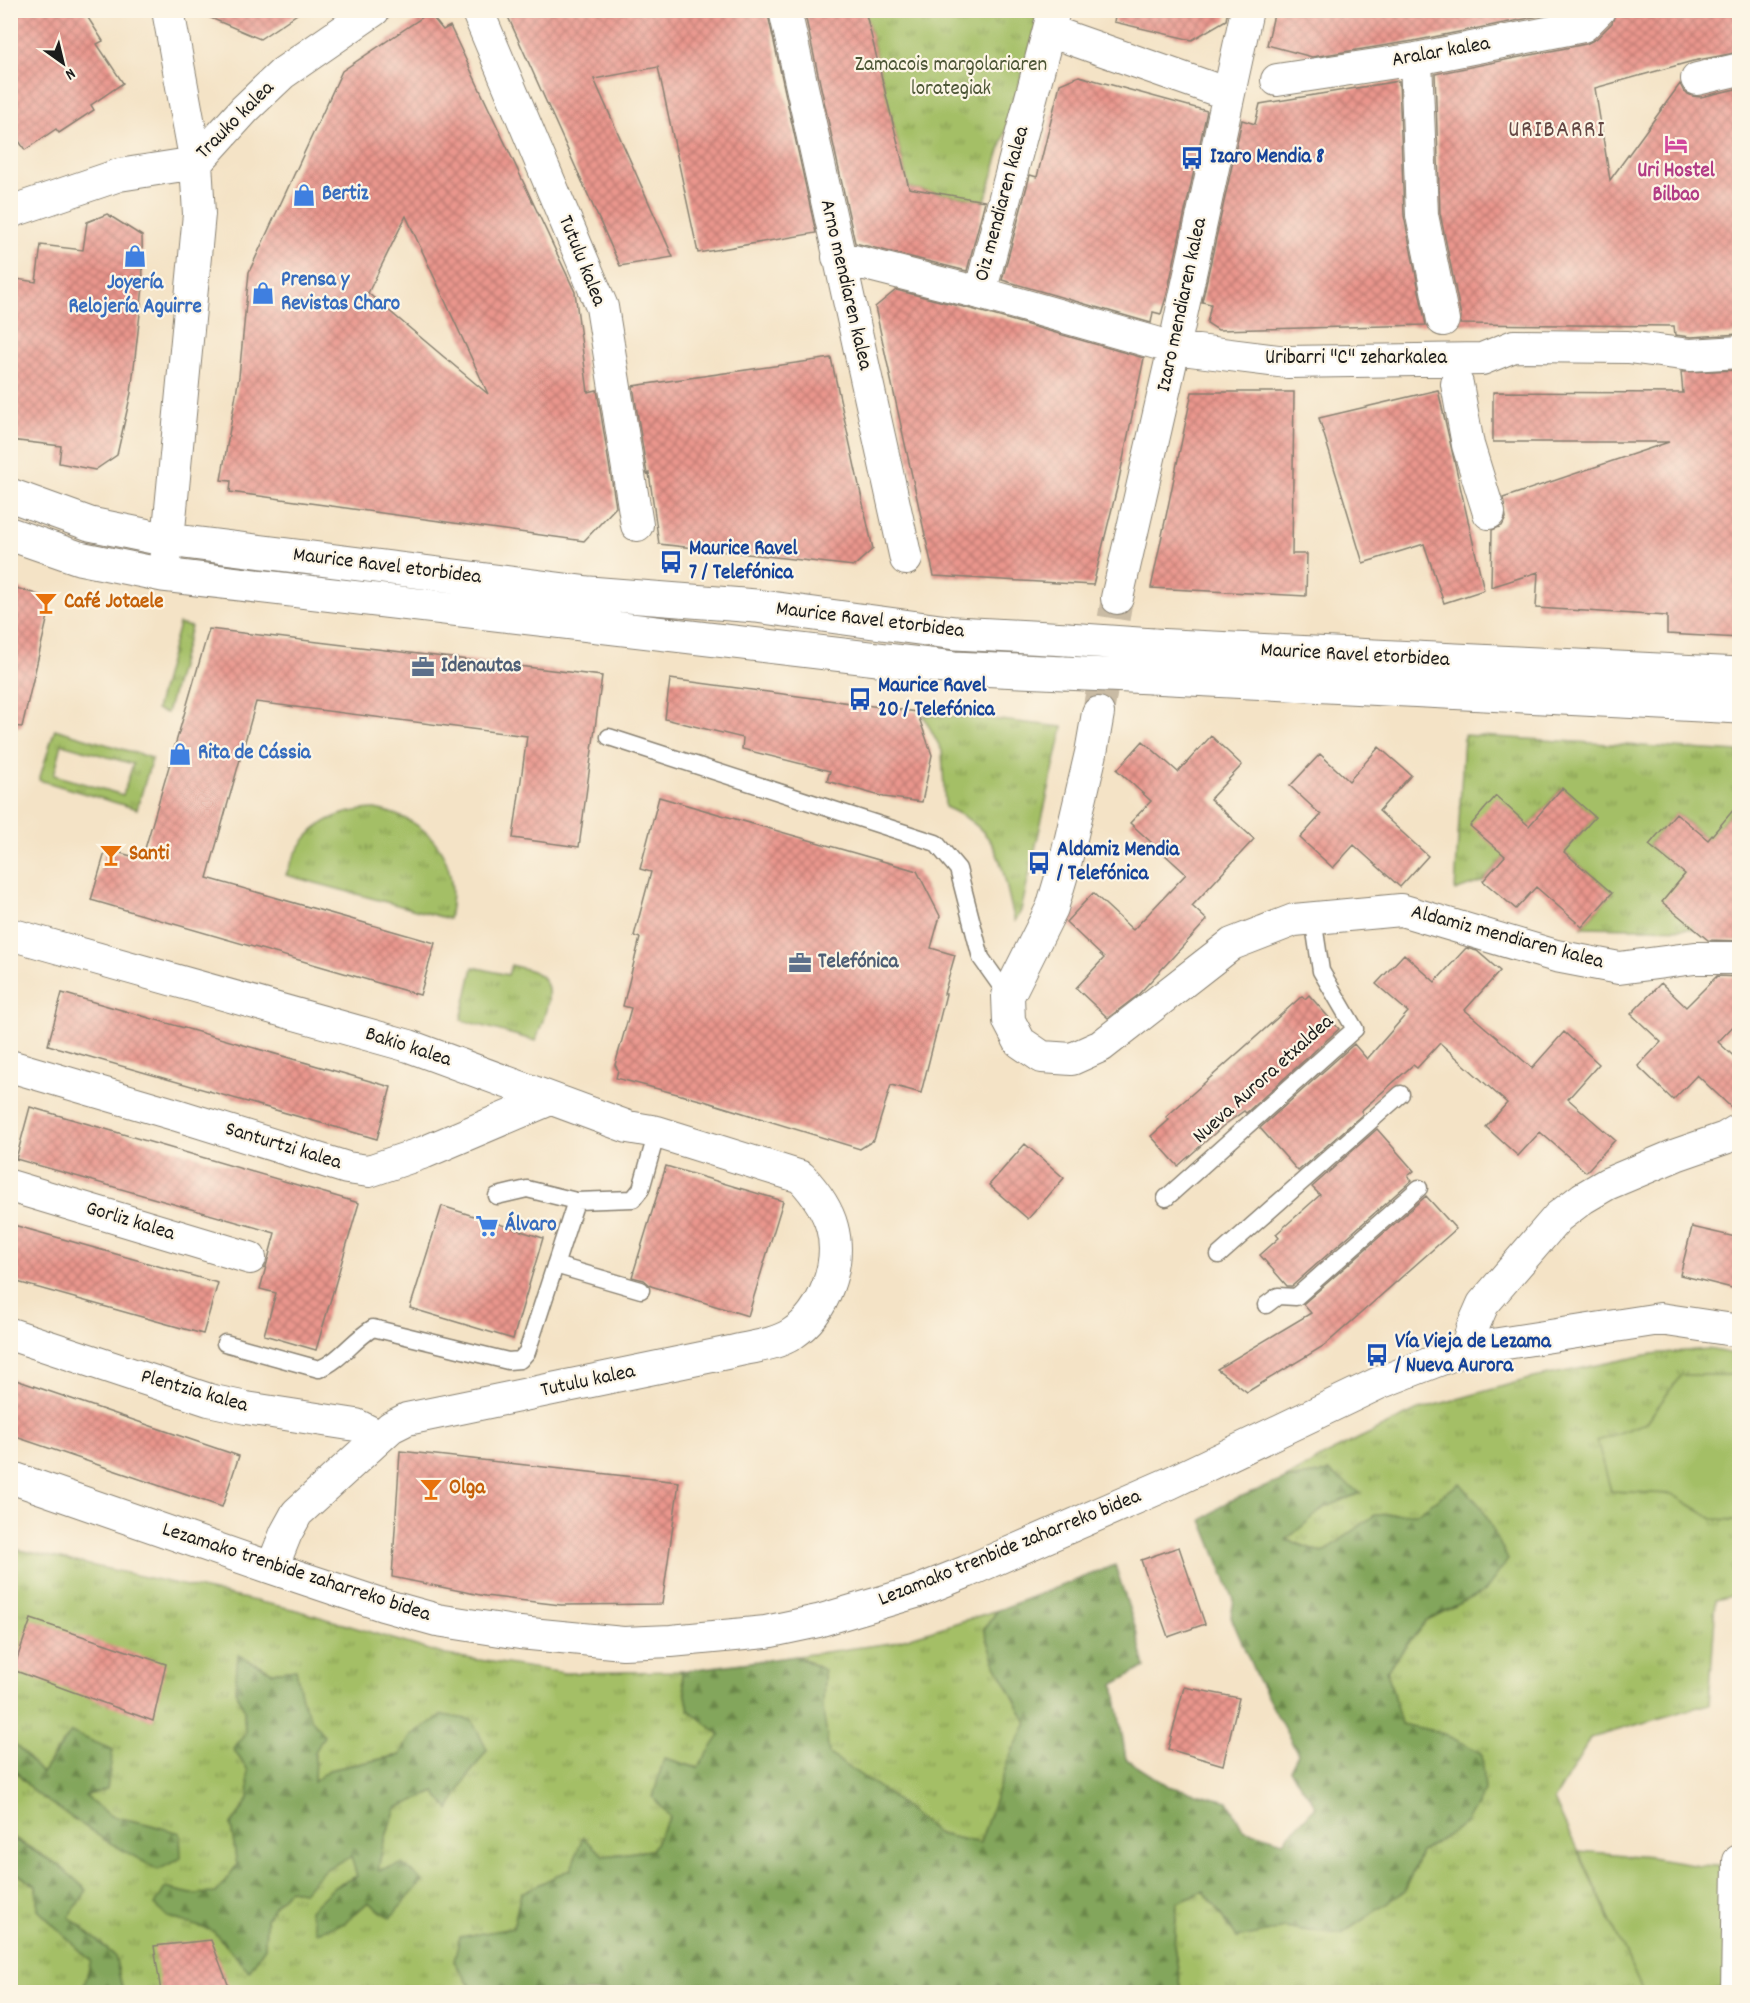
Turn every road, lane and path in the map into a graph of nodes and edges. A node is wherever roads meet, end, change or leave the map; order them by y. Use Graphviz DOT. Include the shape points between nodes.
graph roads {
  1 [pos="168,10"];
  2 [pos="374,10"];
  3 [pos="477,10"];
  4 [pos="785,10"];
  5 [pos="1247,10"];
  6 [pos="1599,10"];
  7 [pos="1051,21"];
  8 [pos="1416,58"];
  9 [pos="1740,69"];
  10 [pos="1697,79"];
  11 [pos="1277,80"];
  12 [pos="1228,94"];
  13 [pos="196,163"];
  14 [pos="10,212"];
  15 [pos="838,257"];
  16 [pos="980,293"];
  17 [pos="1443,320"];
  18 [pos="1174,348"];
  19 [pos="1740,352"];
  20 [pos="1458,384"];
  21 [pos="10,495"];
  22 [pos="1489,513"];
  23 [pos="637,525"];
  24 [pos="10,534"];
  25 [pos="168,540"];
  26 [pos="906,559"];
  27 [pos="163,575"];
  28 [pos="1117,598"];
  29 [pos="1152,661"];
  30 [pos="1740,674"];
  31 [pos="1740,707"];
  32 [pos="1098,713"];
  33 [pos="609,737"];
  34 [pos="1313,918"];
  35 [pos="10,934"];
  36 [pos="1740,960"];
  37 [pos="1008,996"];
  38 [pos="10,1066"];
  39 [pos="1401,1095"];
  40 [pos="550,1099"];
  41 [pos="657,1132"];
  42 [pos="1735,1138"];
  43 [pos="801,1177"];
  44 [pos="10,1186"];
  45 [pos="1419,1188"];
  46 [pos="497,1196"];
  47 [pos="1166,1198"];
  48 [pos="576,1201"];
  49 [pos="1219,1255"];
  50 [pos="250,1258"];
  51 [pos="555,1265"];
  52 [pos="641,1290"];
  53 [pos="1266,1305"];
  54 [pos="1740,1331"];
  55 [pos="10,1334"];
  56 [pos="225,1343"];
  57 [pos="1467,1349"];
  58 [pos="380,1437"];
  59 [pos="10,1477"];
  60 [pos="272,1568"];
  61 [pos="1739,1861"];
  62 [pos="1737,1991"];
  1 -- 13 [label="street"];
  2 -- 13 [label="street, Trauko kalea" via="283,73"];
  3 -- 23 [label="street, Tutulu kalea" via="602,307"];
  4 -- 15 [label="street, Arno mendiaren kalea"];
  5 -- 12 [label="street, Izaro mendiaren kalea"];
  6 -- 8 [label="street, Aralar kalea" via="1583,26"];
  7 -- 12 [label="street"];
  7 -- 16 [label="street, Oiz mendiaren kalea"];
  8 -- 11 [label="street, Aralar kalea"];
  8 -- 17 [label="street" via="1422,215"];
  9 -- 10 [label="street"];
  12 -- 18 [label="street, Izaro mendiaren kalea"];
  13 -- 14 [label="street, Trauko kalea" via="119,175"];
  13 -- 25 [label="street" via="199,214"];
  15 -- 16 [label="street, Uribarri \"C\" zeharkalea"];
  15 -- 26 [label="street, Arno mendiaren kalea"];
  16 -- 18 [label="street, Uribarri \"C\" zeharkalea"];
  18 -- 19 [label="street, Uribarri \"C\" zeharkalea" via="1287,362 1482,359 1514,346 1628,347 1690,355"];
  18 -- 28 [label="street, Izaro mendiaren kalea"];
  20 -- 22 [label="street" via="1468,445"];
  21 -- 25 [label="main road, Maurice Ravel etorbidea" via="90,524"];
  24 -- 27 [label="main road, Maurice Ravel etorbidea" via="79,558"];
  25 -- 27 [label="street"];
  25 -- 29 [label="main road, Maurice Ravel etorbidea, bridge" via="589,592 756,606 956,633 1067,639"];
  27 -- 29 [label="main road, Maurice Ravel etorbidea, bridge" via="954,668 1064,673"];
  29 -- 30 [label="main road, Maurice Ravel etorbidea" via="1325,655"];
  29 -- 31 [label="main road, Maurice Ravel etorbidea"];
  32 -- 37 [label="street" via="1055,897"];
  33 -- 37 [label="lane" via="936,843 958,869 981,958"];
  34 -- 36 [label="street, Aldamiz mendiaren kalea" via="1401,910 1556,956 1619,968 1695,958"];
  34 -- 37 [label="street, Aldamiz mendiaren kalea" via="1294,920 1232,944 1101,1046 1072,1059 1042,1058 1020,1042 1009,1021"];
  34 -- 47 [label="lane, Nueva Aurora etxaldea" via="1321,971 1355,1029"];
  35 -- 40 [label="street, Bakio kalea" via="409,1046"];
  38 -- 40 [label="street, Santurtzi kalea" via="347,1168 369,1171 425,1152"];
  39 -- 49 [label="lane"];
  40 -- 41 [label="street, Bakio kalea" via="628,1127"];
  41 -- 43 [label="street, Bakio kalea"];
  41 -- 48 [label="lane" via="640,1189 633,1199"];
  42 -- 57 [label="street" via="1676,1155 1607,1184 1558,1216 1482,1304"];
  43 -- 58 [label="street, Tutulu kalea" via="814,1191 829,1219 833,1260 820,1304 792,1334 731,1352 407,1419"];
  44 -- 50 [label="street, Gorliz kalea"];
  45 -- 53 [label="lane" via="1296,1297 1278,1296"];
  46 -- 48 [label="lane" via="527,1189"];
  48 -- 51 [label="lane"];
  51 -- 52 [label="lane"];
  51 -- 56 [label="lane" via="520,1360 508,1361 373,1329 359,1336 332,1364 319,1369"];
  54 -- 57 [label="street, Lezamako trenbide zaharreko bidea" via="1660,1319"];
  55 -- 58 [label="street, Plentzia kalea" via="209,1400 356,1425"];
  57 -- 60 [label="street, Lezamako trenbide zaharreko bidea" via="1379,1383 1170,1483 966,1572 868,1608 766,1632 623,1643 520,1633 437,1620"];
  58 -- 60 [label="street, Tutulu kalea" via="297,1513"];
  59 -- 60 [label="street, Lezamako trenbide zaharreko bidea"];
  61 -- 62 [label="street"];
}
